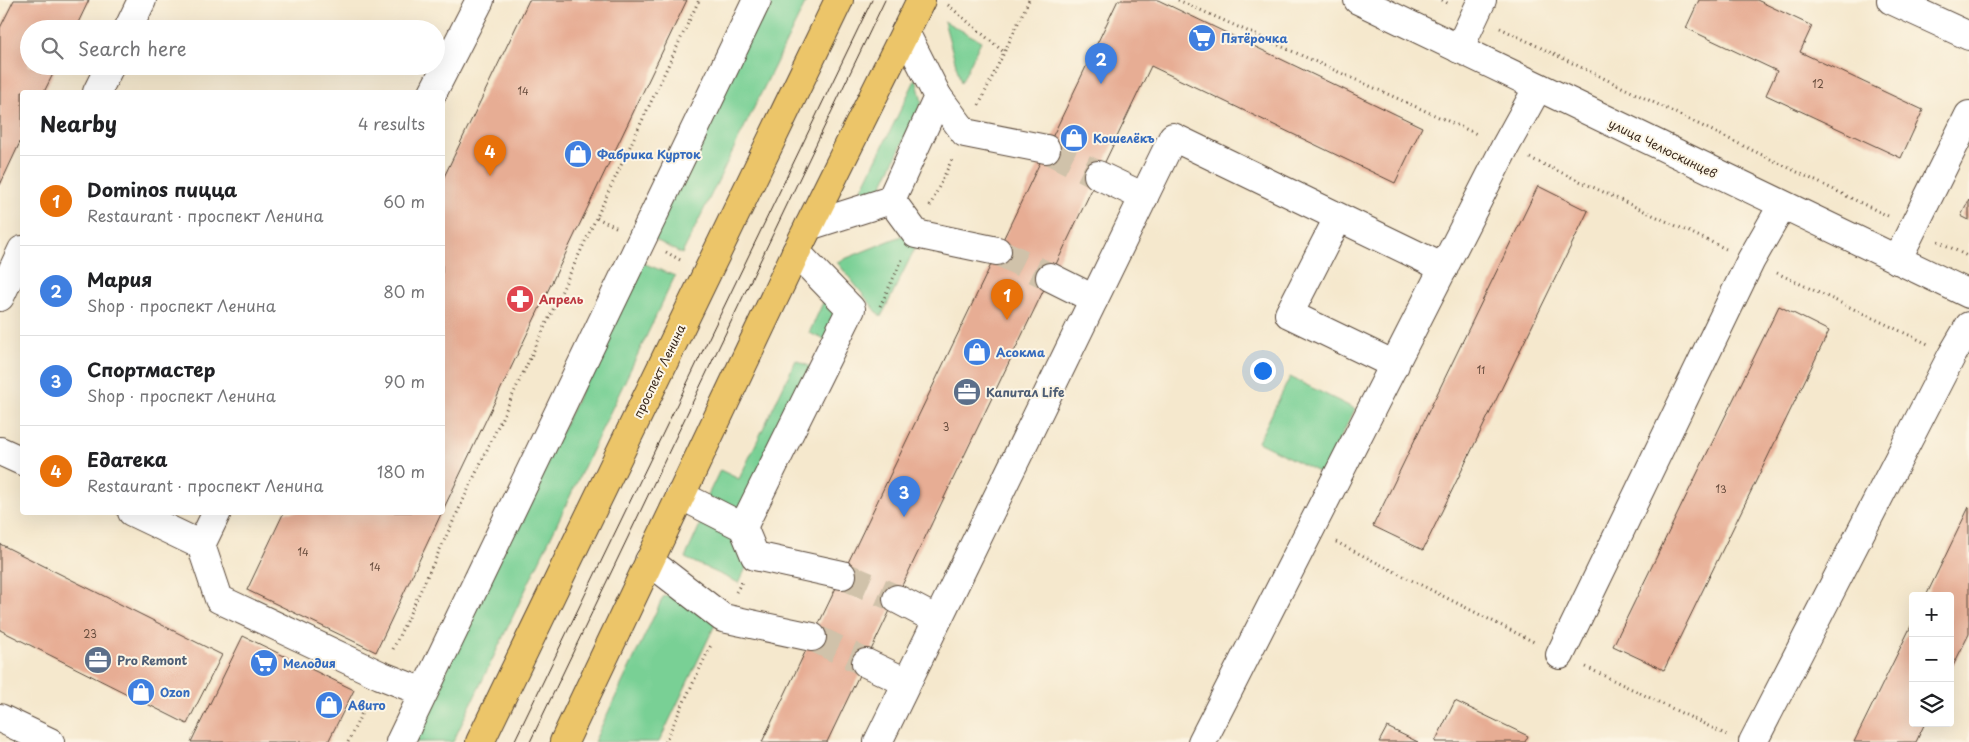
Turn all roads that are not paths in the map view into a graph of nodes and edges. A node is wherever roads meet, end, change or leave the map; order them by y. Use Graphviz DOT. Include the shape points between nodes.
graph roads {
  1 [pos="142,0"];
  2 [pos="480,0"];
  3 [pos="756,0"];
  4 [pos="839,0"];
  5 [pos="921,0"];
  6 [pos="1358,0"];
  7 [pos="1891,0"];
  8 [pos="1478,8"];
  9 [pos="132,20"];
  10 [pos="905,32"];
  11 [pos="1969,36"];
  12 [pos="1460,49"];
  13 [pos="445,69"];
  14 [pos="106,75"];
  15 [pos="442,75"];
  16 [pos="1538,87"];
  17 [pos="99,90"];
  18 [pos="434,90"];
  19 [pos="938,97"];
  20 [pos="1969,114"];
  21 [pos="1046,150"];
  22 [pos="1098,175"];
  23 [pos="1144,197"];
  24 [pos="891,200"];
  25 [pos="1782,206"];
  26 [pos="1338,218"];
  27 [pos="808,226"];
  28 [pos="997,251"];
  29 [pos="796,252"];
  30 [pos="20,254"];
  31 [pos="1898,260"];
  32 [pos="1444,268"];
  33 [pos="1050,277"];
  34 [pos="1969,294"];
  35 [pos="0,297"];
  36 [pos="1094,299"];
  37 [pos="1969,326"];
  38 [pos="1395,365"];
  39 [pos="0,451"];
  40 [pos="20,460"];
  41 [pos="680,495"];
  42 [pos="138,515"];
  43 [pos="216,515"];
  44 [pos="742,527"];
  45 [pos="201,545"];
  46 [pos="649,561"];
  47 [pos="842,575"];
  48 [pos="897,599"];
  49 [pos="937,620"];
  50 [pos="812,637"];
  51 [pos="1560,655"];
  52 [pos="866,663"];
  53 [pos="906,682"];
  54 [pos="423,692"];
  55 [pos="0,718"];
  56 [pos="1743,740"];
  57 [pos="50,742"];
  58 [pos="400,742"];
  59 [pos="480,742"];
  60 [pos="564,742"];
  61 [pos="878,742"];
  62 [pos="1202,742"];
  1 -- 9 [label="street"];
  2 -- 13 [label="street"];
  3 -- 54 [label="street"];
  4 -- 59 [label="main road, проспект Ленина"];
  5 -- 10 [label="main road"];
  6 -- 12 [label="street, улица Челюскинцев"];
  7 -- 11 [label="street"];
  8 -- 12 [label="street"];
  10 -- 19 [label="street"];
  10 -- 27 [label="main road"];
  12 -- 16 [label="street, улица Челюскинцев"];
  14 -- 17 [label="street"];
  15 -- 18 [label="street"];
  16 -- 25 [label="street, улица Челюскинцев"];
  16 -- 32 [label="street"];
  19 -- 21 [label="street" via="966,133"];
  19 -- 24 [label="street"];
  20 -- 31 [label="street"];
  22 -- 23 [label="street"];
  23 -- 26 [label="street" via="1173,137"];
  23 -- 36 [label="street"];
  24 -- 27 [label="street"];
  24 -- 28 [label="street" via="916,234"];
  25 -- 31 [label="street, улица Челюскинцев"];
  25 -- 51 [label="street" via="1751,260"];
  26 -- 32 [label="street"];
  26 -- 38 [label="street" via="1289,314"];
  27 -- 29 [label="main road"];
  29 -- 41 [label="main road"];
  29 -- 44 [label="street" via="850,310"];
  30 -- 35 [label="street"];
  31 -- 34 [label="street, улица Челюскинцев"];
  32 -- 38 [label="street"];
  33 -- 36 [label="street"];
  36 -- 49 [label="street"];
  37 -- 56 [label="street"];
  38 -- 62 [label="street"];
  39 -- 40 [label="street"];
  41 -- 44 [label="street"];
  41 -- 46 [label="main road"];
  42 -- 45 [label="street"];
  43 -- 45 [label="street"];
  44 -- 47 [label="street" via="755,556"];
  45 -- 54 [label="street" via="219,599"];
  46 -- 50 [label="street" via="723,618"];
  46 -- 60 [label="main road"];
  48 -- 49 [label="street"];
  49 -- 53 [label="street"];
  52 -- 53 [label="street"];
  53 -- 61 [label="street"];
  54 -- 58 [label="street"];
  55 -- 57 [label="street"];
}
